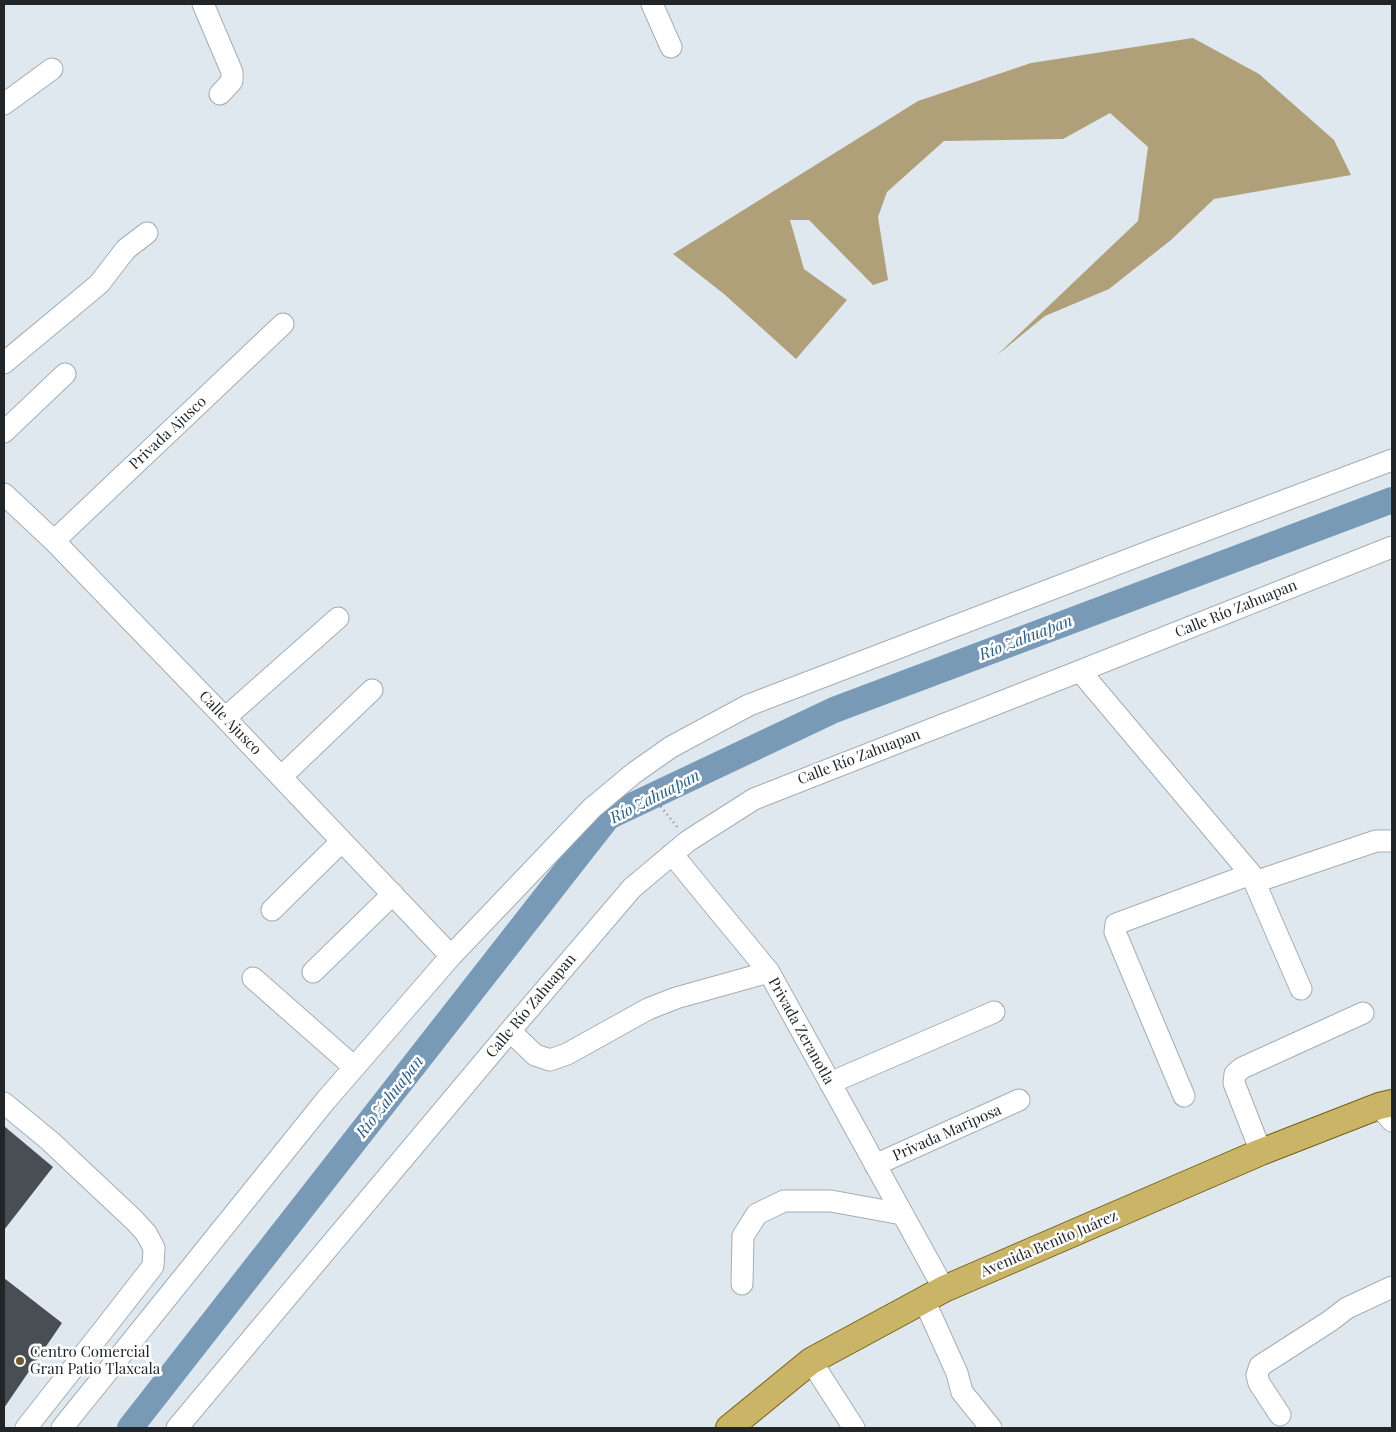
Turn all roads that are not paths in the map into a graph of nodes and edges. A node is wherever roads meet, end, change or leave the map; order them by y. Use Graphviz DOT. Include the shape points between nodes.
graph roads {
  1 [pos="203,4"];
  2 [pos="652,4"];
  3 [pos="671,47"];
  4 [pos="52,69"];
  5 [pos="220,94"];
  6 [pos="4,104"];
  7 [pos="147,233"];
  8 [pos="283,324"];
  9 [pos="4,364"];
  10 [pos="65,374"];
  11 [pos="4,432"];
  12 [pos="1392,460"];
  13 [pos="4,494"];
  14 [pos="54,541"];
  15 [pos="1392,547"];
  16 [pos="338,618"];
  17 [pos="1080,671"];
  18 [pos="372,690"];
  19 [pos="225,718"];
  20 [pos="281,776"];
  21 [pos="342,841"];
  22 [pos="1392,841"];
  23 [pos="672,854"];
  24 [pos="1253,878"];
  25 [pos="393,894"];
  26 [pos="272,910"];
  27 [pos="451,956"];
  28 [pos="313,972"];
  29 [pos="769,972"];
  30 [pos="252,978"];
  31 [pos="1302,989"];
  32 [pos="994,1012"];
  33 [pos="1363,1013"];
  34 [pos="510,1031"];
  35 [pos="354,1067"];
  36 [pos="830,1083"];
  37 [pos="1184,1096"];
  38 [pos="1019,1100"];
  39 [pos="4,1103"];
  40 [pos="1388,1110"];
  41 [pos="1261,1152"];
  42 [pos="875,1165"];
  43 [pos="902,1214"];
  44 [pos="742,1284"];
  45 [pos="1392,1287"];
  46 [pos="934,1295"];
  47 [pos="811,1361"];
  48 [pos="1280,1415"];
  49 [pos="26,1428"];
  50 [pos="62,1428"];
  51 [pos="177,1428"];
  52 [pos="729,1428"];
  53 [pos="854,1428"];
  54 [pos="991,1428"];
  1 -- 5 [label="street" via="232,72 232,81"];
  2 -- 3 [label="street"];
  4 -- 6 [label="street"];
  7 -- 9 [label="street" via="126,249 99,284"];
  8 -- 14 [label="street, Privada Ajusco"];
  10 -- 11 [label="street"];
  12 -- 27 [label="street" via="749,705 671,747 592,808"];
  13 -- 14 [label="street, Calle Ajusco"];
  14 -- 19 [label="street, Calle Ajusco"];
  15 -- 17 [label="street, Calle Río Zahuapan"];
  16 -- 19 [label="street"];
  17 -- 23 [label="street, Calle Río Zahuapan" via="754,799"];
  17 -- 24 [label="street"];
  18 -- 20 [label="street"];
  19 -- 20 [label="street, Calle Ajusco"];
  20 -- 21 [label="street, Calle Ajusco"];
  21 -- 25 [label="street, Calle Ajusco"];
  21 -- 26 [label="street"];
  22 -- 24 [label="street" via="1376,841"];
  23 -- 29 [label="street"];
  23 -- 34 [label="street, Calle Río Zahuapan" via="632,888"];
  24 -- 31 [label="street"];
  24 -- 37 [label="street" via="1116,924 1115,932"];
  25 -- 27 [label="street, Calle Ajusco"];
  25 -- 28 [label="street"];
  27 -- 35 [label="street"];
  29 -- 34 [label="street, Privada Zeranotla" via="648,1009 567,1054 550,1060 535,1055"];
  29 -- 36 [label="street, Privada Zeranotla"];
  30 -- 35 [label="street"];
  32 -- 36 [label="street"];
  33 -- 41 [label="street" via="1235,1074 1234,1083"];
  34 -- 51 [label="street, Calle Río Zahuapan"];
  35 -- 50 [label="street"];
  36 -- 42 [label="street, Privada Zeranotla"];
  38 -- 42 [label="street, Privada Mariposa"];
  39 -- 49 [label="street" via="50,1141 134,1220 154,1248 153,1266"];
  40 -- 41 [label="main road, Avenida Benito Juárez"];
  41 -- 46 [label="main road, Avenida Benito Juárez"];
  42 -- 43 [label="street, Privada Zeranotla"];
  43 -- 44 [label="street" via="832,1201 784,1201 757,1214 743,1236"];
  43 -- 46 [label="street, Privada Zeranotla"];
  45 -- 48 [label="street" via="1347,1308 1260,1366 1257,1374 1259,1383"];
  46 -- 47 [label="main road, Avenida Benito Juárez"];
  46 -- 54 [label="street, Privada Zeranotla" via="962,1392"];
  47 -- 52 [label="main road, Avenida Benito Juárez"];
  47 -- 53 [label="street"];
}
